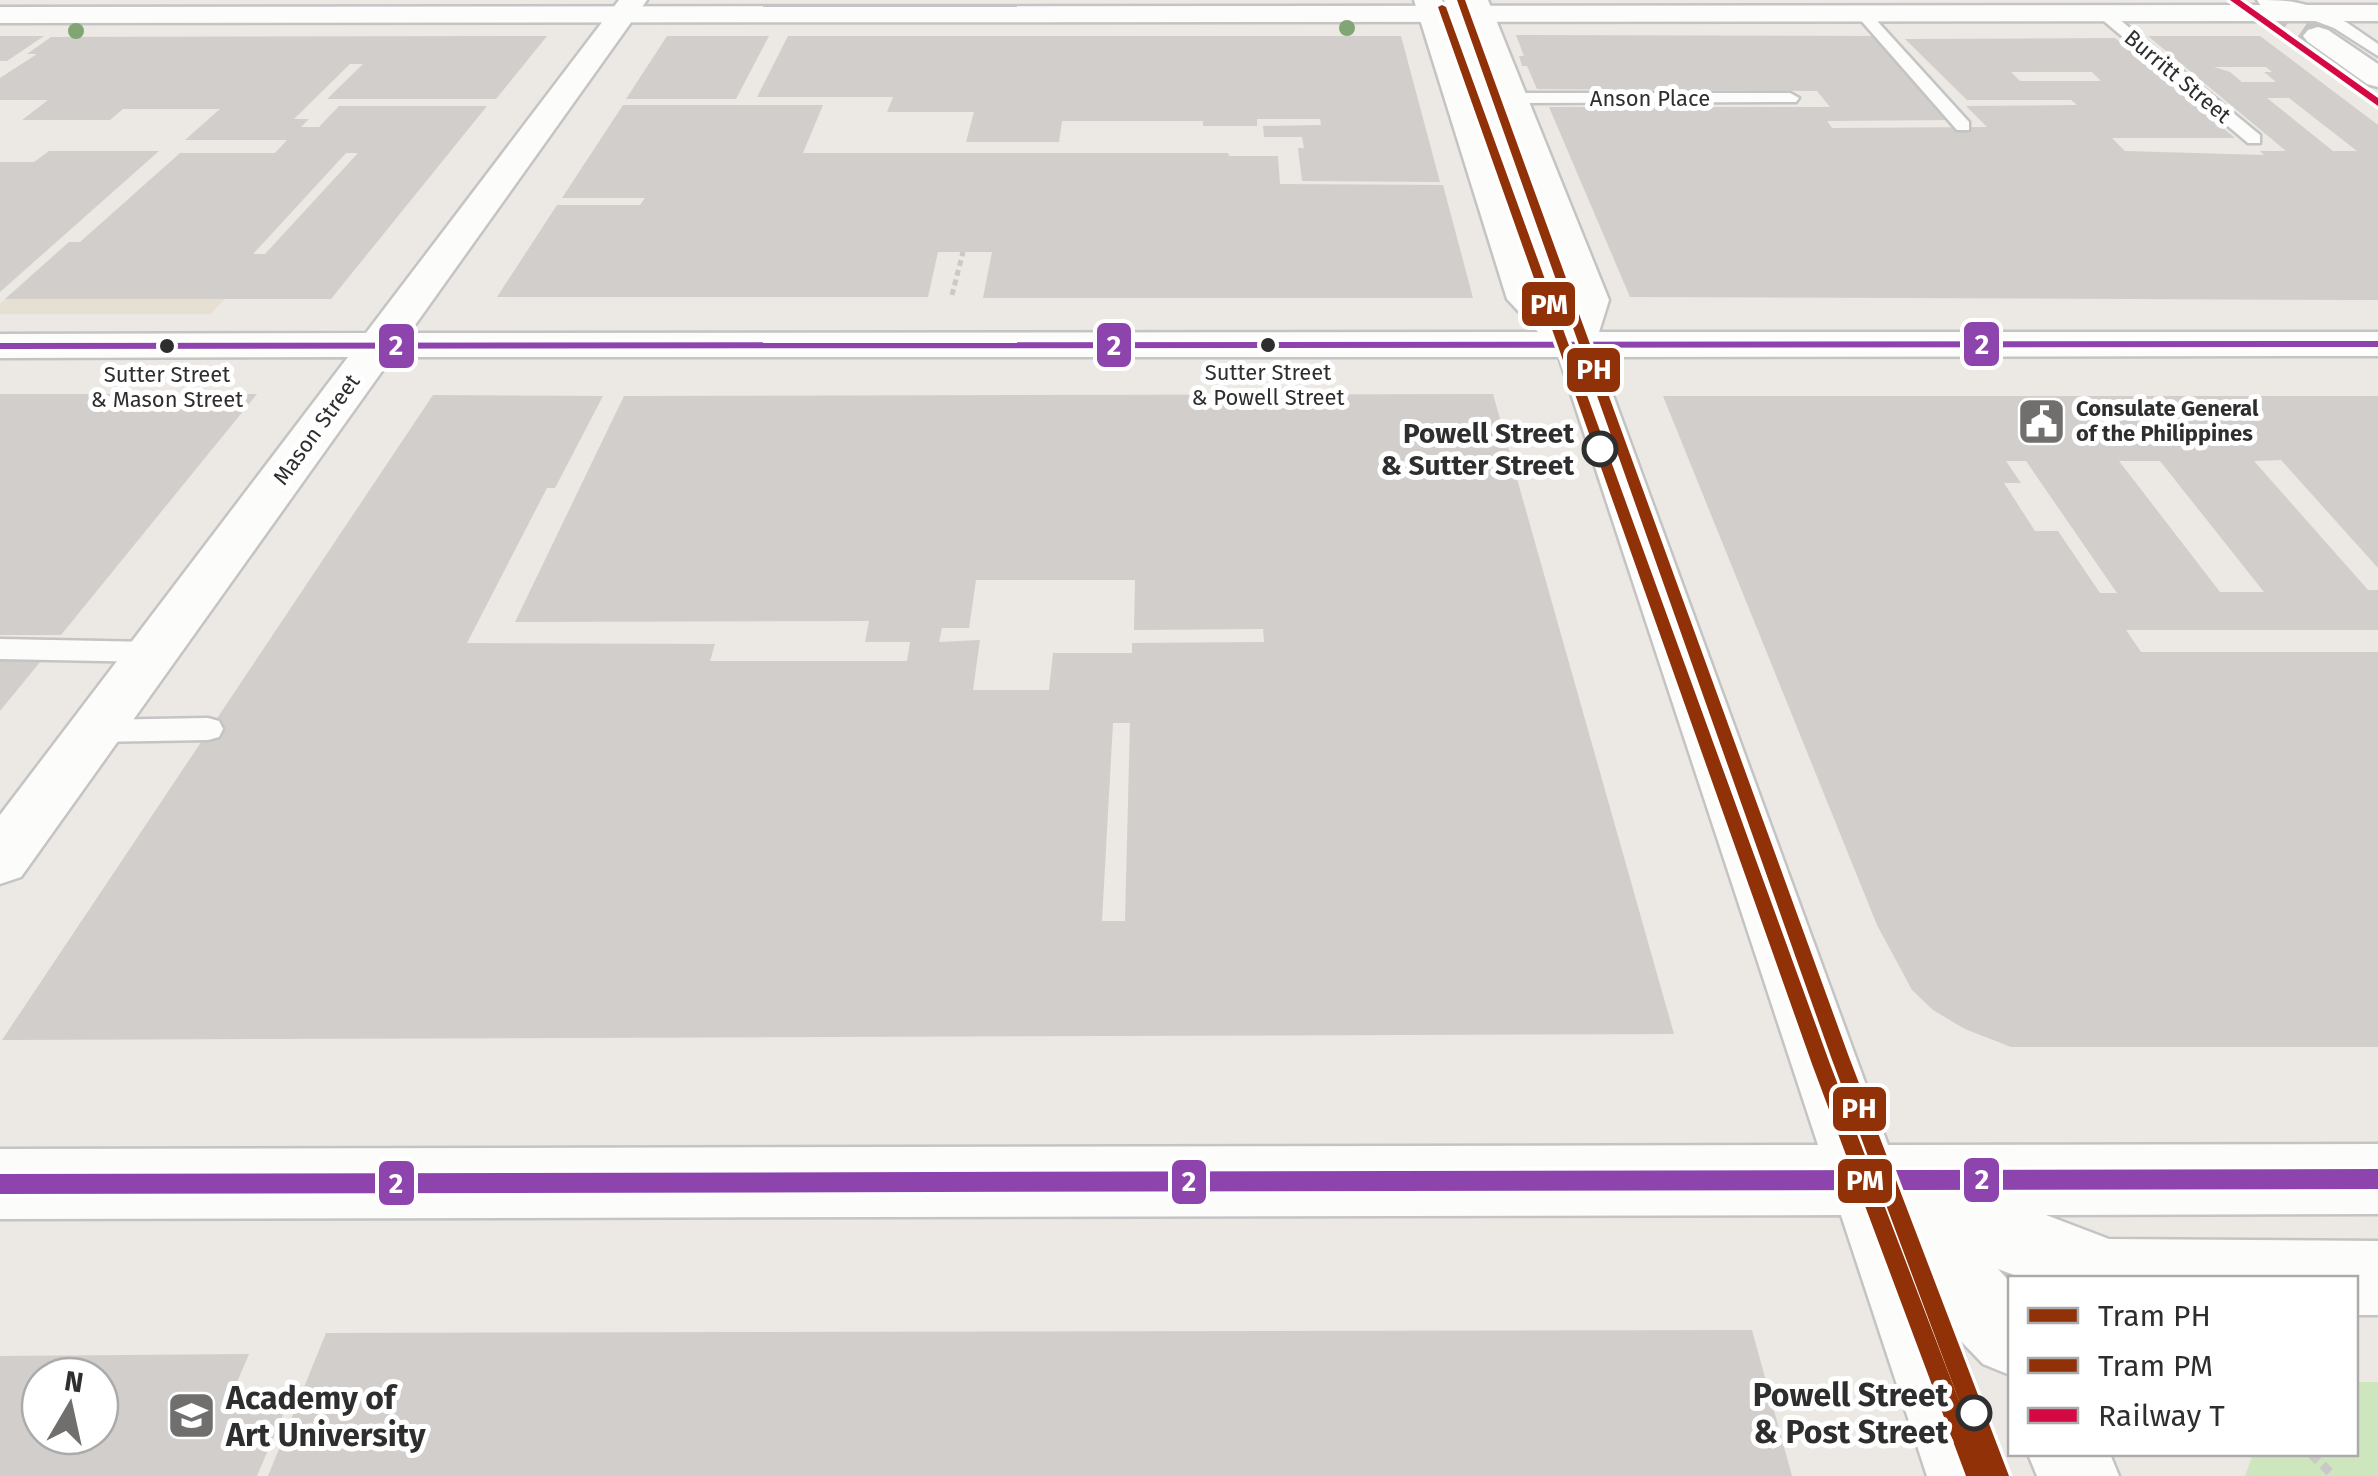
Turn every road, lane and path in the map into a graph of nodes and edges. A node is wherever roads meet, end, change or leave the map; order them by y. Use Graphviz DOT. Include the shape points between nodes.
graph roads {
  1 [pos="2270,0"];
  2 [pos="628,7"];
  3 [pos="1454,7"];
  4 [pos="1913,7"];
  5 [pos="2378,13"];
  6 [pos="1863,14"];
  7 [pos="2103,14"];
  8 [pos="0,15"];
  9 [pos="2313,25"];
  10 [pos="2378,51"];
  11 [pos="2378,78"];
  12 [pos="1511,98"];
  13 [pos="1790,98"];
  14 [pos="1963,126"];
  15 [pos="2254,138"];
  16 [pos="964,252"];
  17 [pos="952,298"];
  18 [pos="1575,344"];
  19 [pos="2378,344"];
  20 [pos="378,345"];
  21 [pos="0,346"];
  22 [pos="0,650"];
  23 [pos="152,652"];
  24 [pos="208,729"];
  25 [pos="94,731"];
  26 [pos="0,860"];
  27 [pos="2378,1179"];
  28 [pos="1863,1180"];
  29 [pos="0,1184"];
  30 [pos="2109,1276"];
  31 [pos="2008,1335"];
  32 [pos="2313,1456"];
  33 [pos="1968,1476"];
  34 [pos="2334,1476"];
  1 -- 9 [label="street"];
  2 -- 3 [label="street"];
  2 -- 8 [label="street"];
  2 -- 20 [label="street, Mason Street"];
  3 -- 6 [label="street"];
  3 -- 12 [label="street"];
  3 -- 18 [label="street" via="1526,299"];
  4 -- 6 [label="street"];
  4 -- 7 [label="street"];
  5 -- 9 [label="street"];
  6 -- 14 [label="lane"];
  7 -- 9 [label="street"];
  7 -- 15 [label="lane, Burritt Street"];
  9 -- 10 [label="lane" via="2356,36"];
  9 -- 11 [label="street"];
  12 -- 13 [label="lane, Anson Place"];
  12 -- 18 [label="street" via="1590,300"];
  16 -- 17 [label="path"];
  18 -- 19 [label="street"];
  18 -- 20 [label="street"];
  18 -- 28 [label="street"];
  20 -- 21 [label="street"];
  20 -- 23 [label="street, Mason Street"];
  22 -- 23 [label="lane"];
  23 -- 25 [label="street, Mason Street"];
  24 -- 25 [label="lane"];
  25 -- 26 [label="street, Mason Street"];
  27 -- 28 [label="street"];
  28 -- 29 [label="street"];
  28 -- 30 [label="street"];
  28 -- 31 [label="street"];
  28 -- 33 [label="street"];
  32 -- 34 [label="path"];
}
